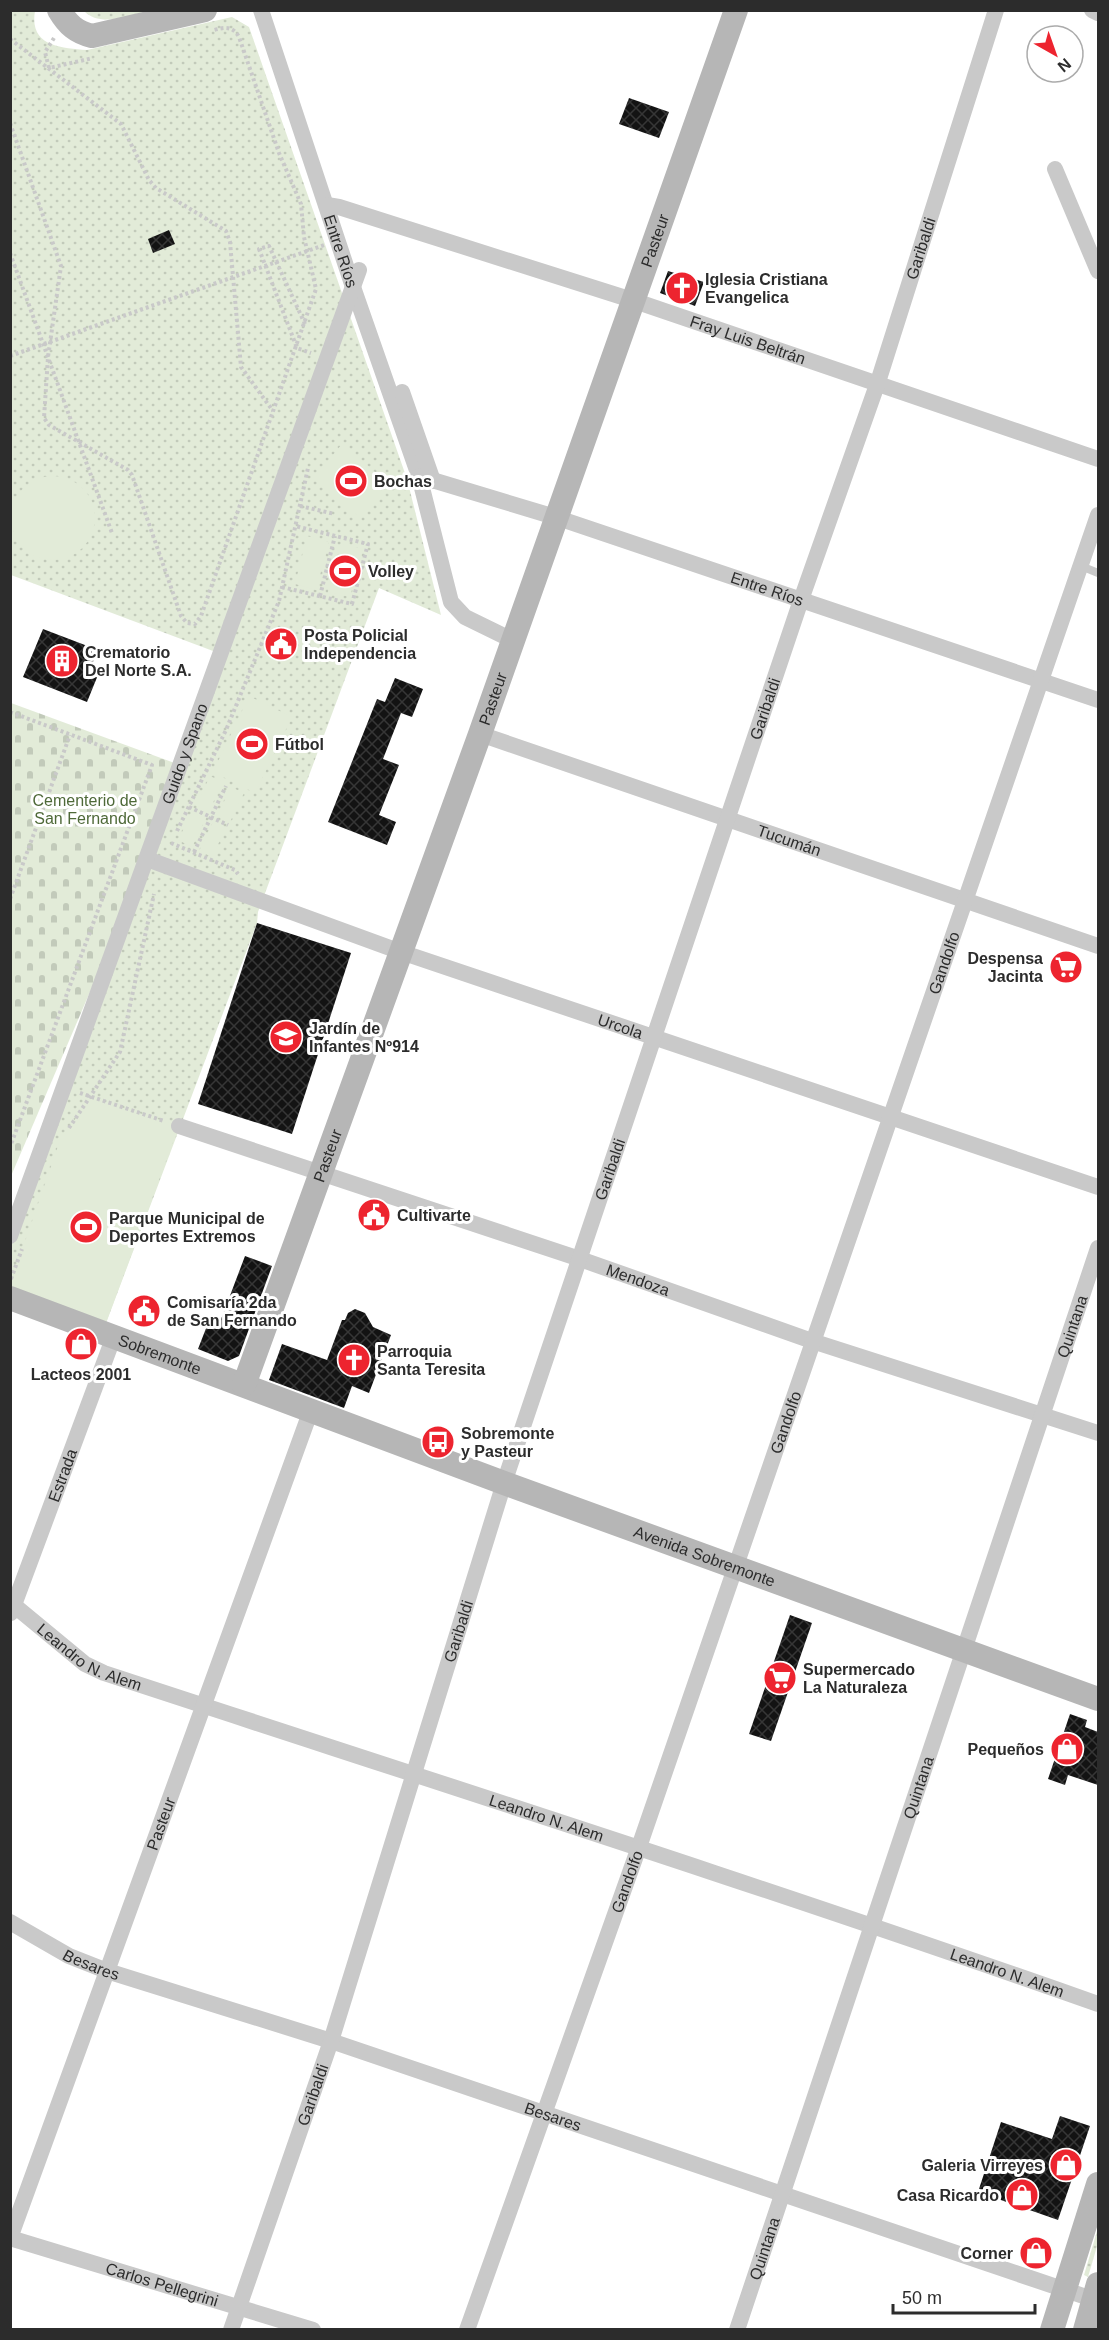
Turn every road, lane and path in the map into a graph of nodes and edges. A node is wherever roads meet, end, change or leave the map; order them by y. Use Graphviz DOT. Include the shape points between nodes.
graph roads {
  1 [pos="261,10"];
  2 [pos="272,10"];
  3 [pos="736,10"];
  4 [pos="996,10"];
  5 [pos="1092,10"];
  6 [pos="1098,13"];
  7 [pos="63,17"];
  8 [pos="204,21"];
  9 [pos="10,39"];
  10 [pos="104,56"];
  11 [pos="49,68"];
  12 [pos="10,123"];
  13 [pos="1055,169"];
  14 [pos="333,206"];
  15 [pos="339,240"];
  16 [pos="308,251"];
  17 [pos="10,253"];
  18 [pos="359,270"];
  19 [pos="1098,271"];
  20 [pos="233,277"];
  21 [pos="353,287"];
  22 [pos="632,300"];
  23 [pos="50,343"];
  24 [pos="44,345"];
  25 [pos="10,356"];
  26 [pos="48,357"];
  27 [pos="878,382"];
  28 [pos="274,412"];
  29 [pos="79,442"];
  30 [pos="1098,459"];
  31 [pos="426,479"];
  32 [pos="300,506"];
  33 [pos="335,514"];
  34 [pos="1098,515"];
  35 [pos="555,517"];
  36 [pos="295,526"];
  37 [pos="112,533"];
  38 [pos="335,536"];
  39 [pos="1081,566"];
  40 [pos="1098,573"];
  41 [pos="282,586"];
  42 [pos="320,596"];
  43 [pos="801,600"];
  44 [pos="512,640"];
  45 [pos="1041,681"];
  46 [pos="1098,700"];
  47 [pos="10,712"];
  48 [pos="480,734"];
  49 [pos="70,735"];
  50 [pos="226,786"];
  51 [pos="189,807"];
  52 [pos="211,817"];
  53 [pos="728,819"];
  54 [pos="228,825"];
  55 [pos="194,853"];
  56 [pos="147,859"];
  57 [pos="10,899"];
  58 [pos="965,900"];
  59 [pos="1098,946"];
  60 [pos="401,952"];
  61 [pos="654,1037"];
  62 [pos="64,1088"];
  63 [pos="890,1117"];
  64 [pos="178,1126"];
  65 [pos="10,1147"];
  66 [pos="321,1174"];
  67 [pos="1098,1187"];
  68 [pos="10,1236"];
  69 [pos="1098,1248"];
  70 [pos="580,1259"];
  71 [pos="10,1298"];
  72 [pos="114,1336"];
  73 [pos="812,1341"];
  74 [pos="244,1385"];
  75 [pos="311,1410"];
  76 [pos="1042,1414"];
  77 [pos="1098,1433"];
  78 [pos="504,1483"];
  79 [pos="735,1567"];
  80 [pos="12,1606"];
  81 [pos="964,1649"];
  82 [pos="1098,1699"];
  83 [pos="204,1706"];
  84 [pos="414,1774"];
  85 [pos="639,1847"];
  86 [pos="10,1922"];
  87 [pos="874,1925"];
  88 [pos="107,1971"];
  89 [pos="1098,2004"];
  90 [pos="331,2041"];
  91 [pos="544,2113"];
  92 [pos="1098,2184"];
  93 [pos="782,2194"];
  94 [pos="11,2238"];
  95 [pos="1065,2289"];
  96 [pos="1097,2295"];
  97 [pos="239,2306"];
  98 [pos="231,2330"];
  99 [pos="313,2330"];
  100 [pos="467,2330"];
  101 [pos="737,2330"];
  102 [pos="1052,2330"];
  103 [pos="1085,2330"];
  1 -- 14 [label="street, Entre Ríos"];
  2 -- 14 [label="street, Entre Ríos"];
  3 -- 22 [label="street, Pasteur"];
  4 -- 27 [label="street, Garibaldi"];
  5 -- 6 [label="street"];
  7 -- 8 [label="street" via="92,36"];
  7 -- 11 [label="path" via="45,51"];
  8 -- 16 [label="path" via="233,30 239,37 301,204"];
  9 -- 11 [label="path"];
  10 -- 11 [label="path"];
  11 -- 20 [label="path" via="121,124 156,188 226,231"];
  12 -- 23 [label="path" via="61,266"];
  13 -- 19 [label="street"];
  14 -- 15 [label="street, Entre Ríos"];
  14 -- 18 [label="street, Entre Ríos"];
  14 -- 22 [label="street, Fray Luis Beltrán"];
  15 -- 16 [label="path"];
  15 -- 21 [label="street, Entre Ríos"];
  16 -- 20 [label="path"];
  16 -- 28 [label="path" via="316,294"];
  17 -- 24 [label="path"];
  18 -- 21 [label="street, Guido y Spano"];
  18 -- 31 [label="street, Entre Ríos"];
  20 -- 23 [label="path"];
  20 -- 28 [label="path" via="241,367"];
  21 -- 31 [label="street, Entre Ríos"];
  21 -- 56 [label="street, Guido y Spano"];
  22 -- 27 [label="street, Fray Luis Beltrán"];
  22 -- 35 [label="street, Pasteur"];
  23 -- 24 [label="path"];
  23 -- 26 [label="path"];
  24 -- 25 [label="path"];
  24 -- 26 [label="path"];
  26 -- 29 [label="path"];
  26 -- 29 [label="path" via="44,418"];
  27 -- 30 [label="street, Fray Luis Beltrán"];
  27 -- 43 [label="street, Garibaldi"];
  28 -- 29 [label="path" via="201,616 191,625 181,616 132,475 125,467"];
  29 -- 37 [label="path"];
  31 -- 35 [label="street, Entre Ríos"];
  31 -- 44 [label="street" via="451,602 465,617"];
  32 -- 33 [label="path"];
  34 -- 39 [label="street, Gandolfo"];
  35 -- 43 [label="street, Entre Ríos"];
  35 -- 44 [label="street, Pasteur"];
  36 -- 38 [label="path"];
  38 -- 42 [label="path"];
  38 -- 42 [label="path" via="368,544 352,604"];
  39 -- 40 [label="lane"];
  39 -- 45 [label="street, Gandolfo"];
  41 -- 42 [label="path"];
  43 -- 45 [label="street, Entre Ríos"];
  43 -- 53 [label="street, Garibaldi"];
  44 -- 48 [label="street, Pasteur"];
  45 -- 46 [label="street, Entre Ríos"];
  45 -- 58 [label="street, Gandolfo"];
  47 -- 49 [label="path"];
  48 -- 53 [label="street, Tucumán"];
  48 -- 60 [label="street, Pasteur"];
  49 -- 57 [label="path"];
  49 -- 65 [label="path" via="152,765"];
  50 -- 52 [label="path"];
  51 -- 52 [label="path"];
  52 -- 54 [label="path"];
  52 -- 55 [label="path"];
  53 -- 58 [label="street, Tucumán"];
  53 -- 61 [label="street, Garibaldi"];
  56 -- 60 [label="street, Urcola"];
  56 -- 62 [label="street, Guido y Spano"];
  58 -- 59 [label="street, Tucumán"];
  58 -- 63 [label="street, Gandolfo"];
  60 -- 61 [label="street, Urcola"];
  60 -- 66 [label="street, Pasteur"];
  61 -- 63 [label="street, Urcola"];
  61 -- 70 [label="street, Garibaldi"];
  62 -- 64 [label="path"];
  62 -- 68 [label="street, Guido y Spano"];
  63 -- 67 [label="street, Urcola"];
  63 -- 73 [label="street, Gandolfo"];
  64 -- 66 [label="street, Mendoza"];
  66 -- 70 [label="street, Mendoza"];
  66 -- 74 [label="street, Pasteur"];
  69 -- 76 [label="street, Quintana"];
  70 -- 73 [label="street, Mendoza"];
  70 -- 78 [label="street, Garibaldi"];
  71 -- 72 [label="street, Sobremonte"];
  72 -- 74 [label="street, Sobremonte"];
  72 -- 80 [label="street, Estrada"];
  73 -- 76 [label="street, Mendoza"];
  73 -- 79 [label="street, Gandolfo"];
  74 -- 75 [label="street, Sobremonte"];
  75 -- 78 [label="street, Avenida Sobremonte"];
  75 -- 83 [label="street, Pasteur"];
  76 -- 77 [label="street, Mendoza"];
  76 -- 81 [label="street, Quintana"];
  78 -- 79 [label="street, Avenida Sobremonte"];
  78 -- 84 [label="street, Garibaldi"];
  79 -- 81 [label="street, Avenida Sobremonte"];
  79 -- 85 [label="street, Gandolfo"];
  80 -- 83 [label="street, Leandro N. Alem" via="85,1664"];
  81 -- 82 [label="street, Avenida Sobremonte"];
  81 -- 87 [label="street, Quintana"];
  83 -- 84 [label="street, Leandro N. Alem"];
  83 -- 88 [label="street, Pasteur"];
  84 -- 85 [label="street, Leandro N. Alem"];
  84 -- 90 [label="street, Garibaldi"];
  85 -- 87 [label="street, Leandro N. Alem"];
  85 -- 91 [label="street, Gandolfo"];
  86 -- 88 [label="street, Besares" via="69,1956"];
  87 -- 89 [label="street, Leandro N. Alem"];
  87 -- 93 [label="street, Quintana"];
  88 -- 90 [label="street, Besares"];
  88 -- 94 [label="street, Pasteur"];
  90 -- 91 [label="street, Besares"];
  90 -- 97 [label="street, Garibaldi"];
  91 -- 93 [label="street, Besares"];
  91 -- 100 [label="street, Gandolfo"];
  92 -- 95 [label="street"];
  93 -- 95 [label="street, Besares"];
  93 -- 101 [label="street, Quintana"];
  94 -- 97 [label="street, Carlos Pellegrini"];
  95 -- 96 [label="street, Besares"];
  95 -- 102 [label="street"];
  96 -- 103 [label="street"];
  97 -- 98 [label="street, Garibaldi"];
  97 -- 99 [label="street, Carlos Pellegrini"];
}
